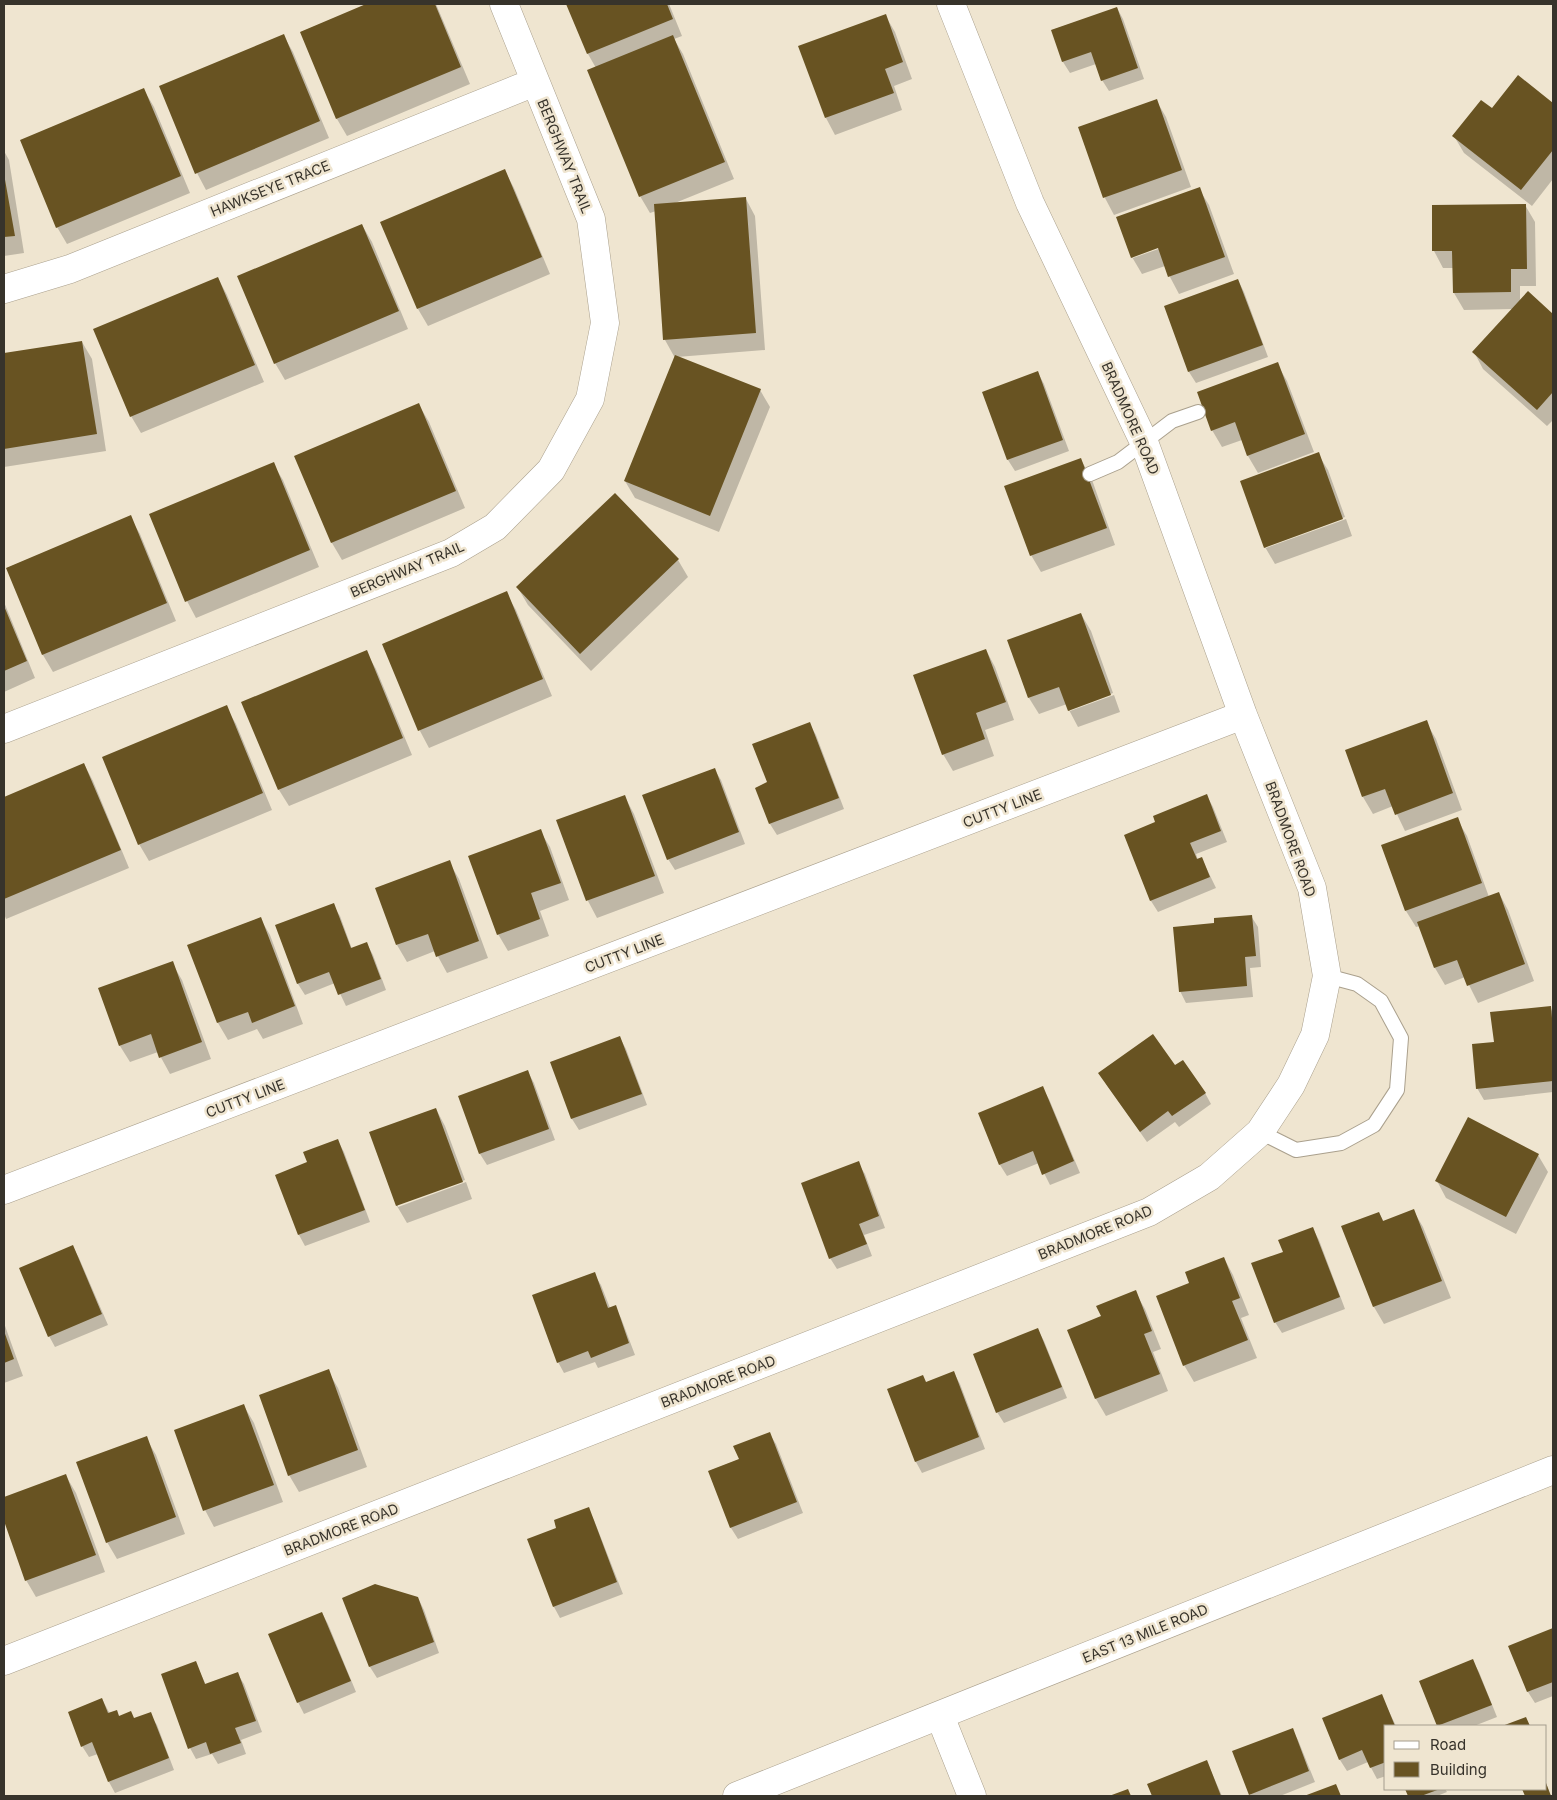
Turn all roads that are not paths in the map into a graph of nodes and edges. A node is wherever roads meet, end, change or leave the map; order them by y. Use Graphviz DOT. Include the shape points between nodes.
graph roads {
  1 [pos="504,4"];
  2 [pos="951,4"];
  3 [pos="534,82"];
  4 [pos="4,289"];
  5 [pos="1198,412"];
  6 [pos="1144,442"];
  7 [pos="1090,474"];
  8 [pos="1243,715"];
  9 [pos="4,729"];
  10 [pos="1327,976"];
  11 [pos="1260,1132"];
  12 [pos="4,1190"];
  13 [pos="1553,1470"];
  14 [pos="4,1661"];
  15 [pos="940,1716"];
  16 [pos="737,1796"];
  17 [pos="972,1796"];
  1 -- 3 [label="street, BERGHWAY TRAIL"];
  2 -- 6 [label="street, BRADMORE ROAD" via="1030,203"];
  3 -- 4 [label="street, HAWKSEYE TRACE" via="70,269"];
  3 -- 9 [label="street, BERGHWAY TRAIL" via="590,219 605,323 590,399 551,470 495,527 451,553"];
  5 -- 6 [label="lane" via="1172,421"];
  6 -- 7 [label="lane" via="1118,462"];
  6 -- 8 [label="street, BRADMORE ROAD"];
  8 -- 10 [label="street, BRADMORE ROAD" via="1312,888"];
  8 -- 12 [label="street, CUTTY LINE"];
  10 -- 11 [label="street, BRADMORE ROAD" via="1315,1035 1291,1085"];
  10 -- 11 [label="lane" via="1357,984 1381,1001 1401,1038 1397,1090 1374,1125 1341,1144 1296,1150"];
  11 -- 14 [label="street, BRADMORE ROAD" via="1209,1177 1149,1212"];
  13 -- 15 [label="street, EAST 13 MILE ROAD"];
  15 -- 16 [label="street, EAST 13 MILE ROAD"];
  15 -- 17 [label="street"];
}
